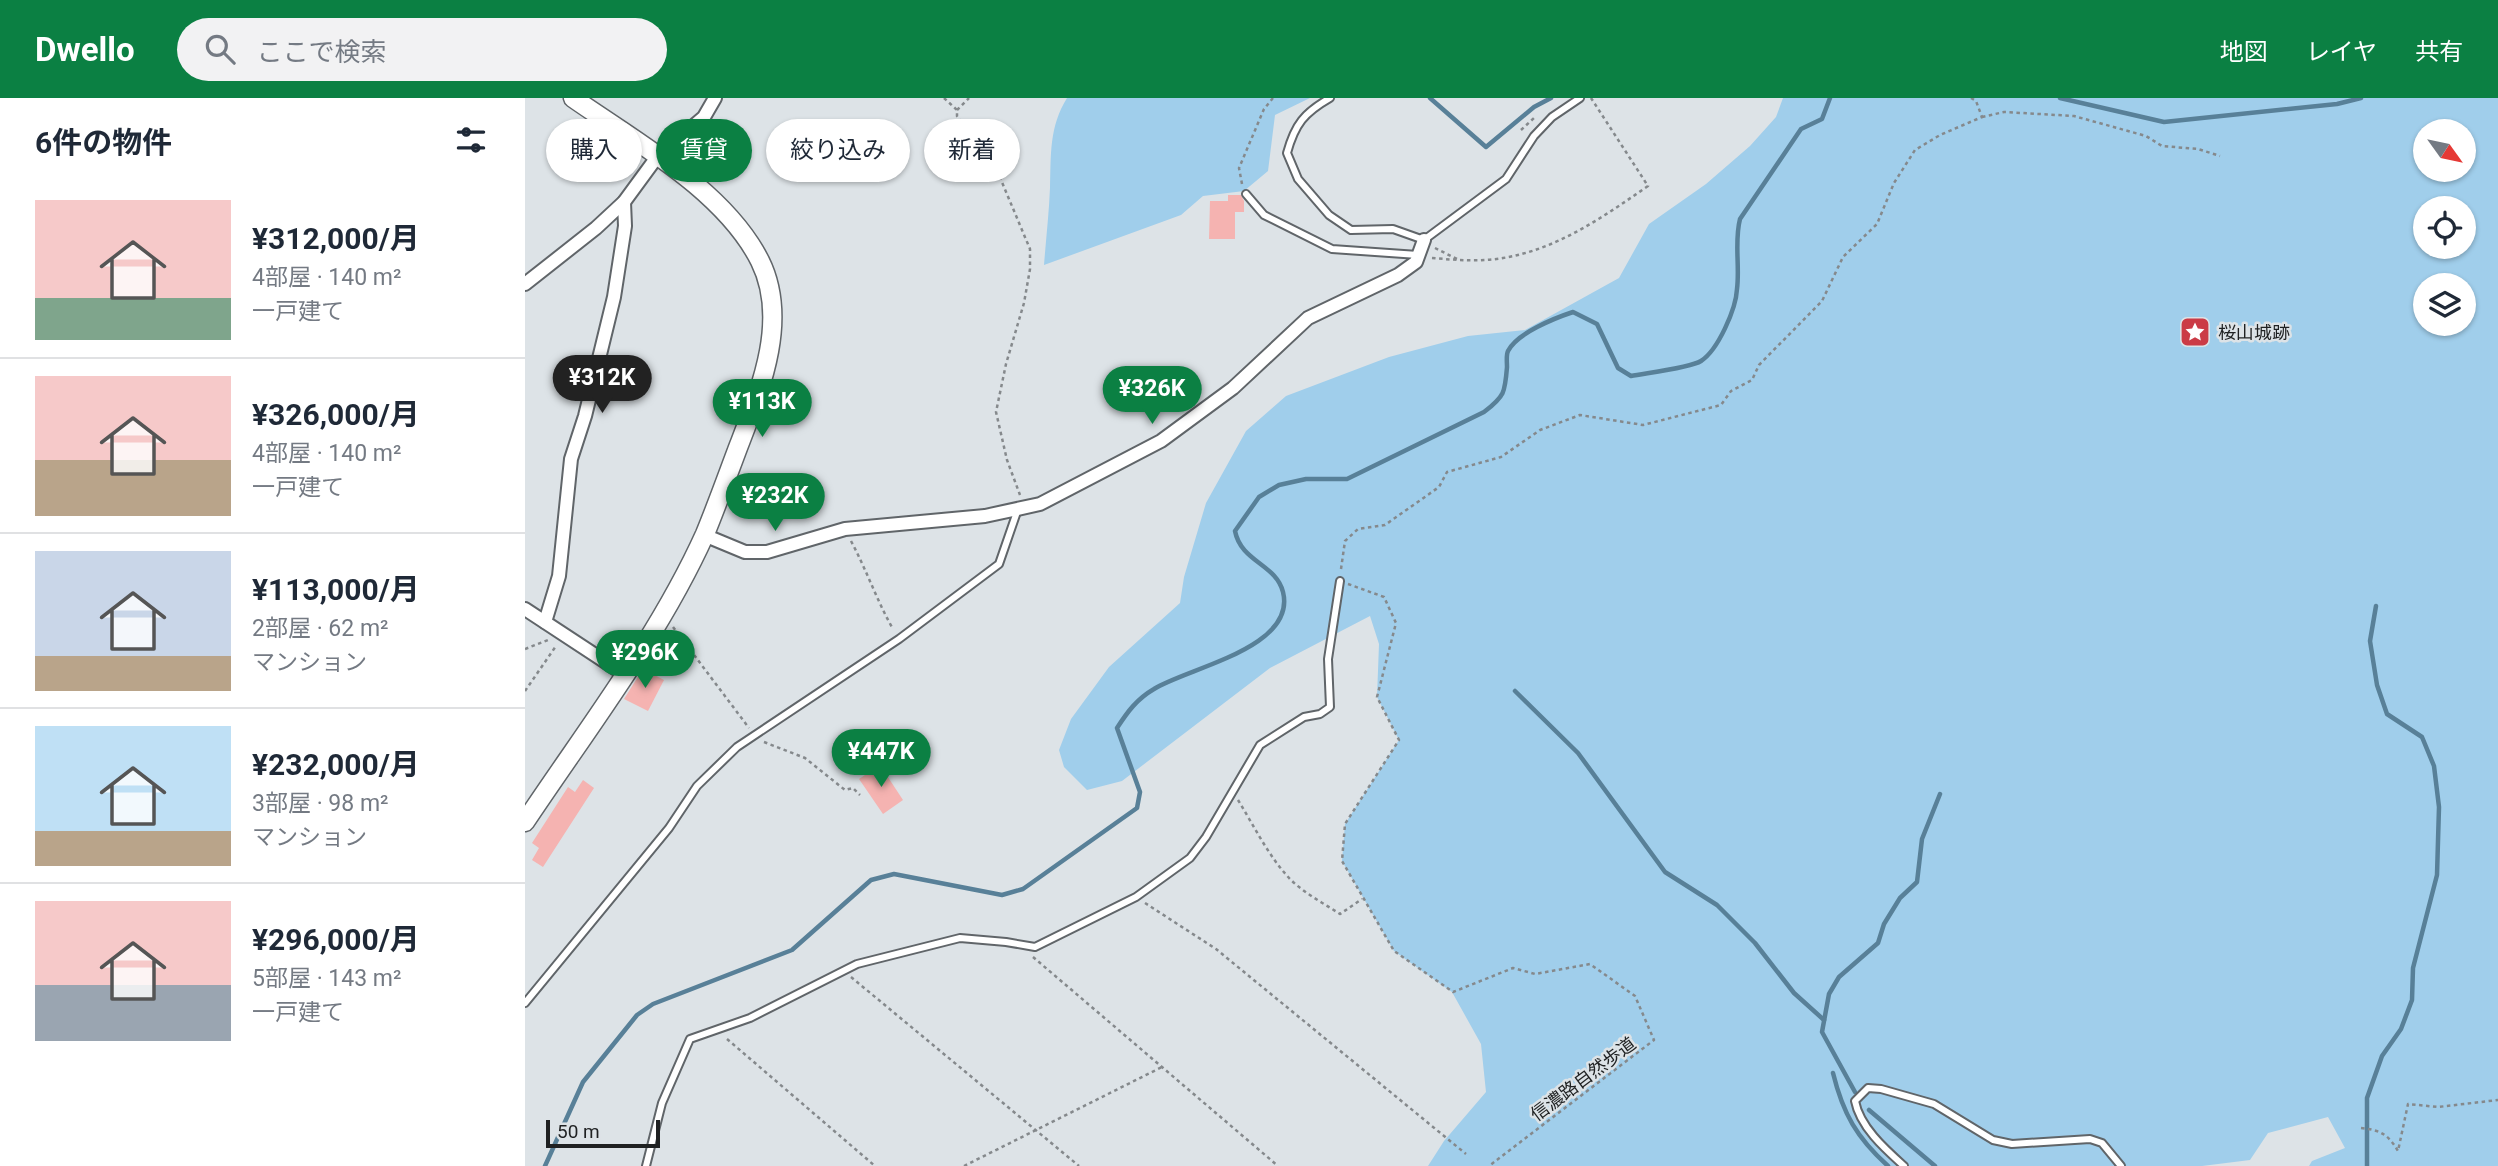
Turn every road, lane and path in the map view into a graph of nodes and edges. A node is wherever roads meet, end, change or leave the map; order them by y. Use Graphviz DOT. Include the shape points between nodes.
graph roads {
  1 [pos="573,98"];
  2 [pos="715,98"];
  3 [pos="944,98"];
  4 [pos="968,98"];
  5 [pos="1273,98"];
  6 [pos="1330,98"];
  7 [pos="1580,98"];
  8 [pos="1591,98"];
  9 [pos="1972,98"];
  10 [pos="957,110"];
  11 [pos="1982,117"];
  12 [pos="702,119"];
  13 [pos="656,156"];
  14 [pos="2220,156"];
  15 [pos="656,158"];
  16 [pos="691,182"];
  17 [pos="1246,194"];
  18 [pos="624,202"];
  19 [pos="1424,240"];
  20 [pos="1417,258"];
  21 [pos="1463,261"];
  22 [pos="525,284"];
  23 [pos="1021,508"];
  24 [pos="845,529"];
  25 [pos="704,535"];
  26 [pos="1340,581"];
  27 [pos="525,609"];
  28 [pos="661,614"];
  29 [pos="545,622"];
  30 [pos="564,634"];
  31 [pos="899,639"];
  32 [pos="525,649"];
  33 [pos="624,674"];
  34 [pos="525,691"];
  35 [pos="755,736"];
  36 [pos="1233,792"];
  37 [pos="860,795"];
  38 [pos="525,822"];
  39 [pos="1136,897"];
  40 [pos="1363,898"];
  41 [pos="1026,945"];
  42 [pos="843,971"];
  43 [pos="525,1003"];
  44 [pos="716,1030"];
  45 [pos="1162,1067"];
  46 [pos="2498,1100"];
  47 [pos="2361,1128"];
  48 [pos="1036,1130"];
  49 [pos="1466,1154"];
  50 [pos="646,1166"];
  51 [pos="875,1166"];
  52 [pos="964,1166"];
  53 [pos="1079,1166"];
  54 [pos="1277,1166"];
  55 [pos="1489,1166"];
  56 [pos="1904,1166"];
  57 [pos="2121,1166"];
  1 -- 13 [label="street"];
  2 -- 12 [label="street"];
  3 -- 10 [label="path"];
  4 -- 10 [label="path"];
  5 -- 17 [label="path" via="1239,168"];
  6 -- 19 [label="lane" via="1294,129 1287,153 1299,179 1329,215 1351,230 1393,229"];
  7 -- 19 [label="lane" via="1534,136 1506,179"];
  8 -- 21 [label="path" via="1648,186 1590,226 1533,252"];
  9 -- 11 [label="path"];
  10 -- 23 [label="path" via="996,169 1030,249 1024,303 996,412"];
  11 -- 14 [label="path" via="2004,112 2074,116 2146,136 2162,146"];
  11 -- 26 [label="path" via="1915,149 1877,224 1843,257 1822,301 1759,365 1752,380 1731,391 1721,405 1643,425 1580,415 1541,430 1501,457 1447,472 1439,487 1385,525 1358,529 1345,541"];
  15 -- 18 [label="street"];
  16 -- 25 [label="street" via="738,226 761,262 774,313 764,376"];
  17 -- 20 [label="lane" via="1264,215 1332,249"];
  18 -- 22 [label="street"];
  18 -- 29 [label="street" via="625,226 614,297 571,459 559,576"];
  19 -- 20 [label="street"];
  19 -- 21 [label="path"];
  20 -- 21 [label="path"];
  20 -- 23 [label="street" via="1398,275 1308,318 1233,388 1161,441 1040,504"];
  23 -- 24 [label="street" via="985,516"];
  23 -- 31 [label="lane" via="999,564"];
  24 -- 25 [label="street" via="767,552 745,552"];
  24 -- 31 [label="path"];
  25 -- 28 [label="street"];
  26 -- 36 [label="lane" via="1328,659 1330,706 1260,745"];
  26 -- 40 [label="path, 信濃路自然歩道" via="1384,597 1396,623 1377,697 1399,740 1345,824 1342,861"];
  27 -- 29 [label="street"];
  28 -- 33 [label="street"];
  28 -- 35 [label="path"];
  29 -- 30 [label="street"];
  30 -- 32 [label="path"];
  30 -- 33 [label="street"];
  30 -- 34 [label="path"];
  31 -- 35 [label="lane"];
  33 -- 38 [label="street"];
  35 -- 37 [label="path" via="805,758 845,790 853,788"];
  35 -- 43 [label="lane" via="697,786 669,828"];
  36 -- 39 [label="lane" via="1190,858"];
  36 -- 40 [label="path" via="1274,857 1301,889 1340,914"];
  39 -- 41 [label="lane" via="1035,947"];
  39 -- 49 [label="path" via="1216,949"];
  40 -- 55 [label="path, 信濃路自然歩道" via="1394,951 1453,992 1513,968 1535,974 1590,964 1635,996 1654,1040"];
  41 -- 42 [label="lane" via="960,938"];
  41 -- 45 [label="path" via="1034,959"];
  42 -- 44 [label="lane"];
  42 -- 48 [label="path"];
  44 -- 50 [label="lane" via="690,1039 662,1104"];
  44 -- 51 [label="path"];
  45 -- 48 [label="path"];
  45 -- 54 [label="path"];
  46 -- 47 [label="path" via="2438,1107 2408,1104 2398,1151 2381,1131"];
  48 -- 52 [label="path"];
  48 -- 53 [label="path"];
  56 -- 57 [label="lane" via="1857,1113 1855,1101 1868,1088 1934,1104 1993,1140 2013,1144 2090,1139 2102,1143"];
}
